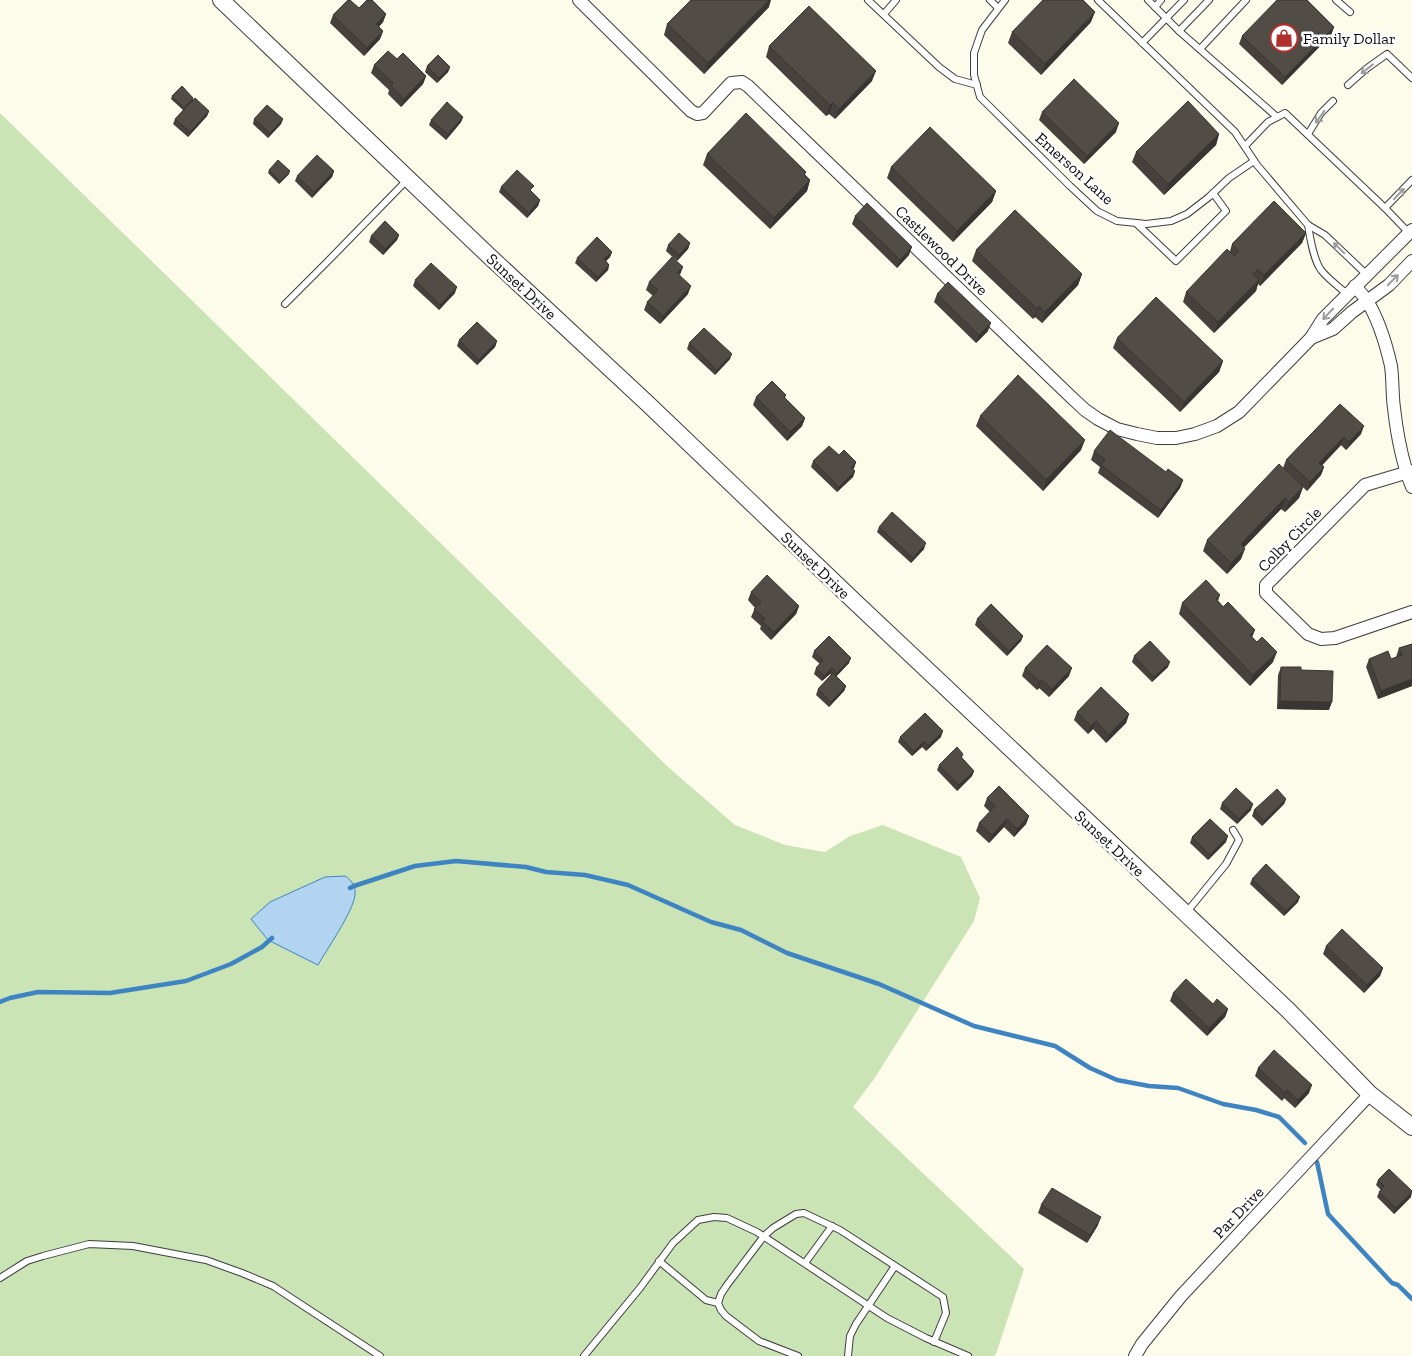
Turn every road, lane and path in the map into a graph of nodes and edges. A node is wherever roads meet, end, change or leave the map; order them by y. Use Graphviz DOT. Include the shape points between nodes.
graph roads {
  1 [pos="221,0"];
  2 [pos="579,0"];
  3 [pos="868,0"];
  4 [pos="896,0"];
  5 [pos="990,0"];
  6 [pos="1005,0"];
  7 [pos="1098,0"];
  8 [pos="1148,0"];
  9 [pos="1162,0"];
  10 [pos="1184,0"];
  11 [pos="1209,0"];
  12 [pos="1246,0"];
  13 [pos="1336,0"];
  14 [pos="1155,7"];
  15 [pos="998,8"];
  16 [pos="1350,12"];
  17 [pos="884,14"];
  18 [pos="1167,18"];
  19 [pos="1179,30"];
  20 [pos="1142,43"];
  21 [pos="1200,48"];
  22 [pos="1412,78"];
  23 [pos="1348,85"];
  24 [pos="977,86"];
  25 [pos="1333,101"];
  26 [pos="1277,117"];
  27 [pos="1308,134"];
  28 [pos="1245,146"];
  29 [pos="1254,160"];
  30 [pos="408,178"];
  31 [pos="1412,180"];
  32 [pos="1212,194"];
  33 [pos="1385,208"];
  34 [pos="1136,223"];
  35 [pos="1308,224"];
  36 [pos="1410,232"];
  37 [pos="1412,261"];
  38 [pos="1366,274"];
  39 [pos="1351,290"];
  40 [pos="1367,300"];
  41 [pos="285,304"];
  42 [pos="1311,338"];
  43 [pos="1409,472"];
  44 [pos="1412,487"];
  45 [pos="1412,612"];
  46 [pos="1233,830"];
  47 [pos="1185,914"];
  48 [pos="1370,1094"];
  49 [pos="1412,1127"];
  50 [pos="832,1226"];
  51 [pos="764,1236"];
  52 [pos="659,1261"];
  53 [pos="805,1263"];
  54 [pos="895,1266"];
  55 [pos="0,1278"];
  56 [pos="718,1303"];
  57 [pos="868,1305"];
  58 [pos="934,1342"];
  59 [pos="380,1356"];
  60 [pos="584,1356"];
  61 [pos="798,1356"];
  62 [pos="848,1356"];
  63 [pos="968,1356"];
  64 [pos="1135,1356"];
  1 -- 30 [label="street, Sunset Drive"];
  2 -- 42 [label="street, Castlewood Drive" via="691,111 703,113 731,84 742,82 748,86 1075,400 1098,419 1117,429 1157,438 1176,438 1217,426 1239,412"];
  3 -- 17 [label="lane"];
  4 -- 17 [label="lane"];
  5 -- 15 [label="lane"];
  6 -- 15 [label="lane, Emerson Lane"];
  7 -- 20 [label="lane"];
  8 -- 14 [label="lane"];
  9 -- 14 [label="lane"];
  10 -- 18 [label="lane"];
  11 -- 19 [label="lane"];
  12 -- 21 [label="lane"];
  13 -- 16 [label="lane"];
  14 -- 18 [label="lane"];
  15 -- 24 [label="lane, Emerson Lane" via="982,30 974,54"];
  17 -- 24 [label="lane" via="939,67 956,79"];
  18 -- 19 [label="lane"];
  18 -- 20 [label="lane"];
  19 -- 21 [label="lane"];
  20 -- 28 [label="lane" via="1235,132"];
  21 -- 26 [label="lane"];
  22 -- 23 [label="lane, one-way" via="1387,54"];
  24 -- 34 [label="lane, Emerson Lane" via="980,97 1096,210 1117,221"];
  25 -- 27 [label="lane, one-way"];
  26 -- 27 [label="lane" via="1286,113"];
  26 -- 28 [label="lane"];
  27 -- 33 [label="lane"];
  28 -- 29 [label="lane"];
  29 -- 32 [label="lane, Emerson Lane"];
  29 -- 35 [label="lane"];
  30 -- 41 [label="lane"];
  30 -- 47 [label="street, Sunset Drive"];
  33 -- 31 [label="lane, one-way"];
  32 -- 34 [label="lane, Emerson Lane" via="1187,214 1171,221"];
  32 -- 34 [label="lane" via="1226,211 1176,261"];
  33 -- 36 [label="lane"];
  38 -- 35 [label="lane, one-way" via="1325,235"];
  35 -- 39 [label="lane" via="1321,269"];
  36 -- 38 [label="street, Castlewood Drive"];
  40 -- 37 [label="street, Castlewood Drive, one-way" via="1389,285"];
  38 -- 39 [label="street, Castlewood Drive"];
  39 -- 40 [label="street"];
  39 -- 42 [label="street, Castlewood Drive, one-way" via="1323,319"];
  40 -- 42 [label="street, Castlewood Drive" via="1333,329"];
  40 -- 43 [label="street" via="1386,346 1399,441"];
  43 -- 44 [label="street"];
  43 -- 45 [label="street, Colby Circle" via="1365,485 1266,585 1266,593 1308,634 1321,639 1336,638"];
  46 -- 47 [label="lane" via="1239,840 1226,864"];
  47 -- 48 [label="street, Sunset Drive" via="1288,1010"];
  48 -- 49 [label="street, Sunset Drive"];
  48 -- 64 [label="street, Par Drive" via="1181,1296"];
  50 -- 51 [label="lane" via="804,1213 796,1214"];
  50 -- 53 [label="lane"];
  50 -- 54 [label="lane"];
  51 -- 52 [label="lane" via="727,1218 698,1220"];
  51 -- 53 [label="lane"];
  51 -- 56 [label="lane" via="727,1284"];
  52 -- 56 [label="lane" via="706,1300"];
  52 -- 60 [label="lane"];
  53 -- 57 [label="lane"];
  54 -- 57 [label="lane"];
  54 -- 58 [label="lane" via="943,1297 946,1313"];
  55 -- 59 [label="lane" via="27,1261 89,1244 133,1246 206,1260 273,1286"];
  56 -- 61 [label="lane" via="726,1316 759,1341"];
  57 -- 58 [label="lane"];
  57 -- 62 [label="lane" via="850,1336"];
  58 -- 63 [label="lane"];
}
